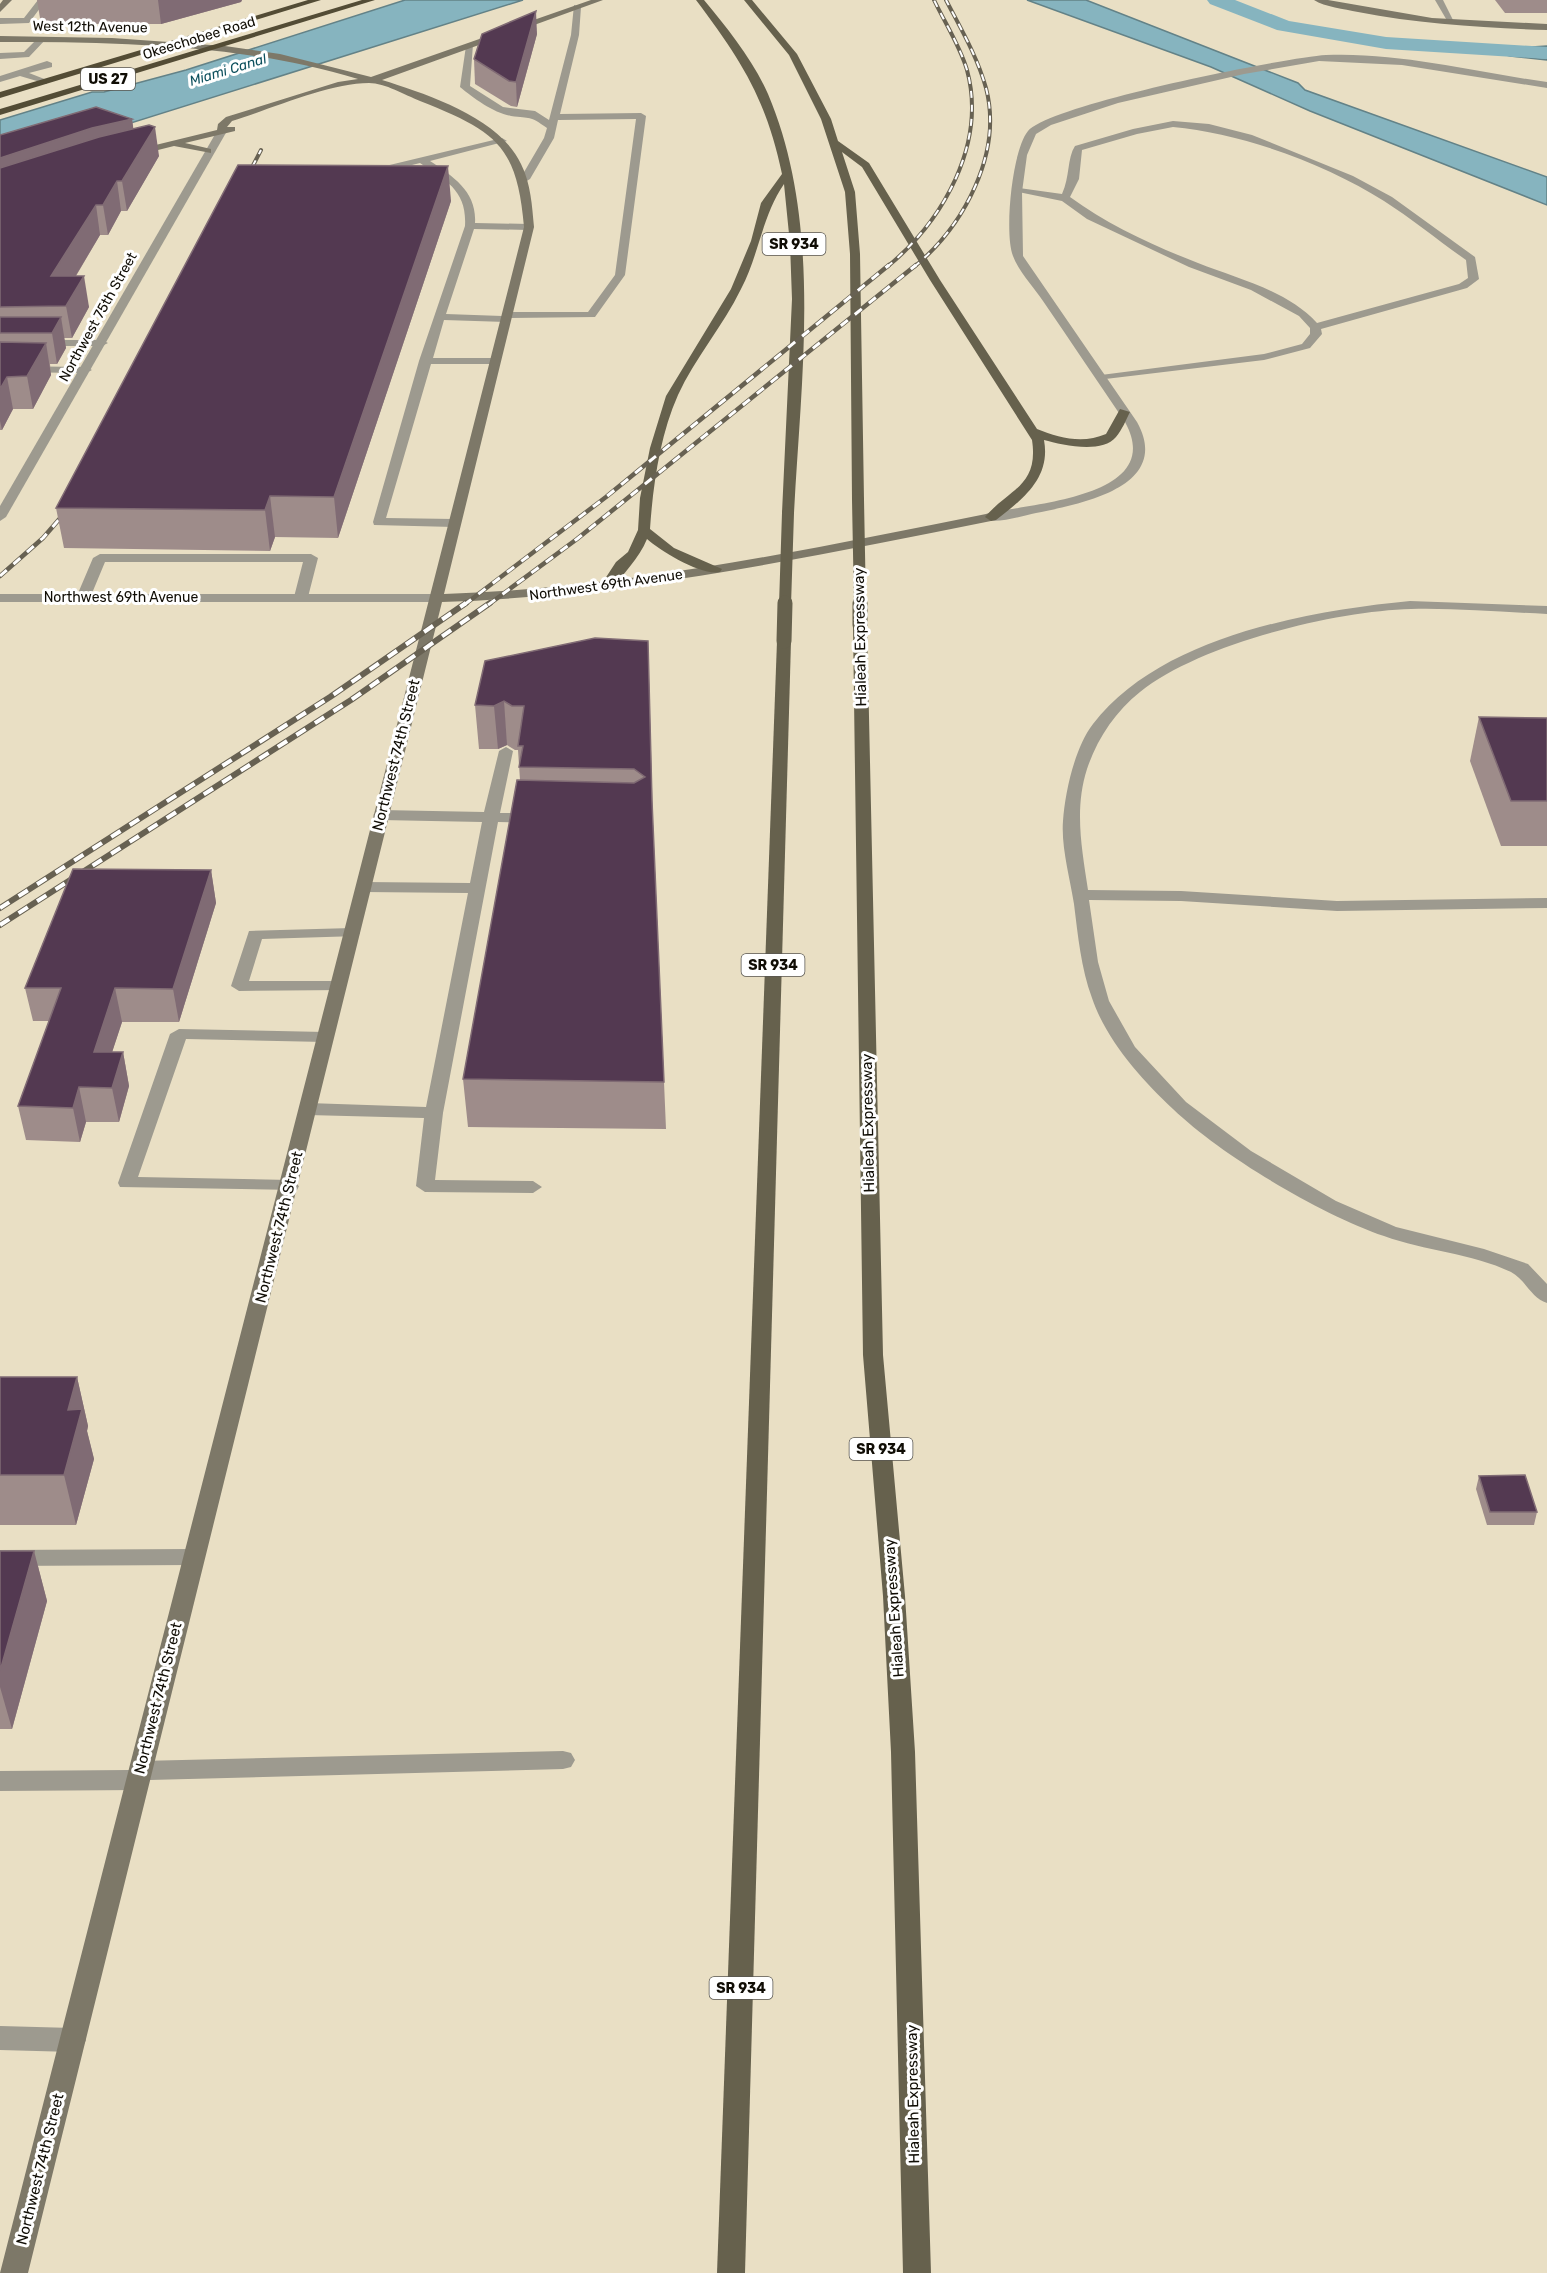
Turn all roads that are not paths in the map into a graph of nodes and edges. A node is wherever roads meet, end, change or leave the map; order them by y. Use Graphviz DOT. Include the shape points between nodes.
graph roads {
  1 [pos="8,0"];
  2 [pos="42,0"];
  3 [pos="317,0"];
  4 [pos="371,0"];
  5 [pos="598,0"];
  6 [pos="699,0"];
  7 [pos="748,0"];
  8 [pos="1318,0"];
  9 [pos="1439,0"];
  10 [pos="292,4"];
  11 [pos="577,7"];
  12 [pos="0,9"];
  13 [pos="0,21"];
  14 [pos="1452,22"];
  15 [pos="1547,27"];
  16 [pos="0,39"];
  17 [pos="42,39"];
  18 [pos="175,43"];
  19 [pos="470,46"];
  20 [pos="216,47"];
  21 [pos="0,56"];
  22 [pos="47,64"];
  23 [pos="20,73"];
  24 [pos="0,79"];
  25 [pos="377,79"];
  26 [pos="44,82"];
  27 [pos="1547,85"];
  28 [pos="0,87"];
  29 [pos="11,91"];
  30 [pos="348,94"];
  31 [pos="0,95"];
  32 [pos="0,112"];
  33 [pos="553,122"];
  34 [pos="240,128"];
  35 [pos="222,131"];
  36 [pos="502,141"];
  37 [pos="835,143"];
  38 [pos="164,145"];
  39 [pos="208,151"];
  40 [pos="121,156"];
  41 [pos="422,160"];
  42 [pos="362,172"];
  43 [pos="787,173"];
  44 [pos="525,178"];
  45 [pos="1019,191"];
  46 [pos="1065,198"];
  47 [pos="470,226"];
  48 [pos="529,227"];
  49 [pos="439,317"];
  50 [pos="506,317"];
  51 [pos="1314,327"];
  52 [pos="0,343"];
  53 [pos="102,343"];
  54 [pos="495,361"];
  55 [pos="425,362"];
  56 [pos="0,369"];
  57 [pos="86,370"];
  58 [pos="1101,378"];
  59 [pos="1124,412"];
  60 [pos="1032,431"];
  61 [pos="0,517"];
  62 [pos="991,517"];
  63 [pos="454,523"];
  64 [pos="644,530"];
  65 [pos="715,568"];
  66 [pos="606,588"];
  67 [pos="301,597"];
  68 [pos="0,598"];
  69 [pos="83,598"];
  70 [pos="435,598"];
  71 [pos="1547,610"];
  72 [pos="507,751"];
  73 [pos="381,815"];
  74 [pos="491,817"];
  75 [pos="547,819"];
  76 [pos="363,887"];
  77 [pos="478,888"];
  78 [pos="1082,896"];
  79 [pos="1547,903"];
  80 [pos="352,933"];
  81 [pos="338,986"];
  82 [pos="325,1037"];
  83 [pos="308,1109"];
  84 [pos="434,1113"];
  85 [pos="290,1186"];
  86 [pos="533,1187"];
  87 [pos="1547,1296"];
  88 [pos="193,1557"];
  89 [pos="0,1558"];
  90 [pos="563,1760"];
  91 [pos="139,1775"];
  92 [pos="0,1781"];
  93 [pos="0,2038"];
  94 [pos="73,2040"];
  95 [pos="14,2273"];
  96 [pos="731,2273"];
  97 [pos="917,2273"];
  1 -- 12 [label="main road"];
  2 -- 13 [label="street" via="26,21"];
  3 -- 10 [label="highway, Okeechobee Road / US 27"];
  4 -- 20 [label="highway, Okeechobee Road / US 27"];
  5 -- 11 [label="main road"];
  6 -- 43 [label="main road, SR 934" via="730,36 764,94"];
  7 -- 37 [label="main road, Hialeah Expressway / SR 934" via="793,54"];
  8 -- 14 [label="main road"];
  9 -- 14 [label="street"];
  10 -- 18 [label="highway, Okeechobee Road / US 27"];
  11 -- 19 [label="main road"];
  11 -- 33 [label="street" via="575,36"];
  14 -- 15 [label="main road"];
  16 -- 17 [label="main road, West 12th Avenue"];
  17 -- 18 [label="main road, West 12th Avenue"];
  17 -- 21 [label="street" via="27,56"];
  18 -- 20 [label="main road, West 12th Avenue"];
  18 -- 26 [label="highway, Okeechobee Road / US 27"];
  19 -- 25 [label="main road"];
  19 -- 33 [label="street" via="465,87 500,109 532,113"];
  20 -- 25 [label="main road, Northwest 74th Street"];
  20 -- 32 [label="highway, Okeechobee Road / US 27"];
  22 -- 23 [label="street"];
  23 -- 24 [label="street"];
  23 -- 26 [label="street"];
  25 -- 30 [label="main road"];
  25 -- 35 [label="main road" via="341,84 229,119"];
  25 -- 36 [label="main road, Northwest 74th Street" via="465,117"];
  26 -- 29 [label="highway, Okeechobee Road / US 27"];
  27 -- 45 [label="street" via="1367,59 1313,59 1270,66 1092,107 1040,125 1023,151"];
  28 -- 29 [label="street"];
  29 -- 31 [label="highway, Okeechobee Road / US 27"];
  33 -- 44 [label="street" via="549,138"];
  33 -- 50 [label="street" via="641,117 620,275 591,315"];
  34 -- 35 [label="main road"];
  35 -- 38 [label="main road"];
  35 -- 39 [label="street, Northwest 75th Street"];
  36 -- 41 [label="street"];
  36 -- 44 [label="main road, Northwest 74th Street"];
  37 -- 60 [label="main road" via="866,165"];
  37 -- 97 [label="main road, Hialeah Expressway / SR 934, bridge" via="850,192 855,254 873,1354 903,1752"];
  38 -- 39 [label="main road"];
  38 -- 40 [label="main road"];
  39 -- 53 [label="street, Northwest 75th Street"];
  41 -- 42 [label="street"];
  41 -- 47 [label="street" via="463,191 471,209"];
  43 -- 64 [label="main road" via="766,203 736,290 672,396 656,448"];
  43 -- 96 [label="main road, SR 934, bridge" via="794,214 796,325"];
  44 -- 48 [label="main road, Northwest 74th Street"];
  45 -- 46 [label="street"];
  45 -- 58 [label="street" via="1015,234 1018,256"];
  46 -- 51 [label="street" via="1091,217 1284,302"];
  46 -- 51 [label="street" via="1074,179 1078,148 1173,124 1209,128 1249,137 1350,178 1388,199 1471,259 1474,279 1463,286"];
  47 -- 48 [label="street"];
  47 -- 49 [label="street"];
  48 -- 50 [label="main road, Northwest 74th Street"];
  49 -- 50 [label="street"];
  49 -- 55 [label="street"];
  50 -- 54 [label="main road, Northwest 74th Street"];
  51 -- 58 [label="street" via="1316,334 1306,346 1264,357"];
  52 -- 53 [label="street"];
  53 -- 57 [label="street, Northwest 75th Street"];
  54 -- 55 [label="street"];
  54 -- 63 [label="main road, Northwest 74th Street"];
  55 -- 63 [label="street" via="378,522"];
  56 -- 57 [label="street"];
  57 -- 61 [label="street, Northwest 75th Street"];
  58 -- 59 [label="street"];
  59 -- 60 [label="main road" via="1110,436 1095,442 1065,441"];
  59 -- 62 [label="street, Northwest 69th Avenue" via="1138,434 1142,450 1136,466 1121,480 1078,500"];
  60 -- 62 [label="main road" via="1040,450 1039,468 1021,496"];
  62 -- 65 [label="main road, Northwest 69th Avenue"];
  63 -- 70 [label="main road, Northwest 74th Street"];
  64 -- 65 [label="main road" via="669,551"];
  64 -- 66 [label="main road" via="634,554 621,565"];
  65 -- 66 [label="main road, Northwest 69th Avenue"];
  66 -- 70 [label="main road, Northwest 69th Avenue"];
  67 -- 69 [label="street, Northwest 69th Avenue"];
  67 -- 69 [label="street" via="312,558 100,558"];
  67 -- 70 [label="street, Northwest 69th Avenue"];
  68 -- 69 [label="street, Northwest 69th Avenue"];
  70 -- 73 [label="main road, Northwest 74th Street"];
  71 -- 78 [label="street" via="1410,605 1350,611 1297,621 1182,659 1136,689 1098,727 1079,770 1070,823"];
  72 -- 74 [label="street"];
  73 -- 74 [label="street"];
  73 -- 76 [label="main road, Northwest 74th Street"];
  74 -- 75 [label="street"];
  74 -- 77 [label="street"];
  76 -- 77 [label="street"];
  76 -- 80 [label="main road, Northwest 74th Street"];
  77 -- 84 [label="street"];
  78 -- 79 [label="street" via="1181,896 1337,906"];
  78 -- 87 [label="street" via="1090,962 1101,1001 1128,1049 1180,1106 1245,1155 1329,1205 1389,1232 1477,1253 1521,1269"];
  80 -- 81 [label="main road, Northwest 74th Street"];
  80 -- 81 [label="street" via="255,934 239,986"];
  81 -- 82 [label="main road, Northwest 74th Street"];
  82 -- 83 [label="main road, Northwest 74th Street"];
  82 -- 85 [label="street" via="179,1034 127,1183"];
  83 -- 84 [label="street"];
  83 -- 85 [label="main road, Northwest 74th Street"];
  84 -- 86 [label="street" via="425,1186"];
  85 -- 88 [label="main road, Northwest 74th Street"];
  88 -- 89 [label="street"];
  88 -- 91 [label="main road, Northwest 74th Street"];
  90 -- 91 [label="street"];
  91 -- 92 [label="street"];
  91 -- 94 [label="main road, Northwest 74th Street"];
  93 -- 94 [label="street"];
  94 -- 95 [label="main road, Northwest 74th Street"];
}
